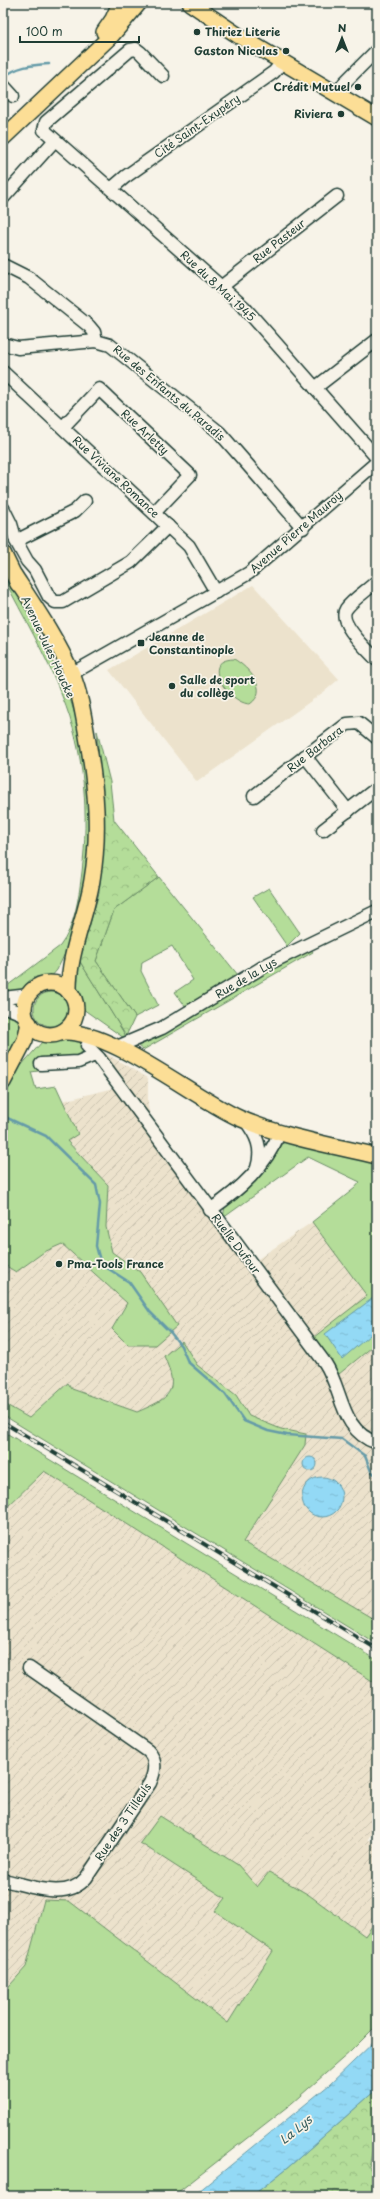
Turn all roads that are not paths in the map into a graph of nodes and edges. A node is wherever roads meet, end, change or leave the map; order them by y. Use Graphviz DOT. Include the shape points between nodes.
graph roads {
  1 [pos="120,3"];
  2 [pos="139,3"];
  3 [pos="177,3"];
  4 [pos="190,3"];
  5 [pos="240,36"];
  6 [pos="377,50"];
  7 [pos="282,62"];
  8 [pos="163,76"];
  9 [pos="3,85"];
  10 [pos="337,94"];
  11 [pos="13,96"];
  12 [pos="377,118"];
  13 [pos="3,134"];
  14 [pos="3,138"];
  15 [pos="55,140"];
  16 [pos="111,189"];
  17 [pos="337,196"];
  18 [pos="3,198"];
  19 [pos="3,265"];
  20 [pos="221,287"];
  21 [pos="377,340"];
  22 [pos="96,341"];
  23 [pos="3,344"];
  24 [pos="3,372"];
  25 [pos="315,388"];
  26 [pos="63,427"];
  27 [pos="377,458"];
  28 [pos="377,462"];
  29 [pos="84,501"];
  30 [pos="3,508"];
  31 [pos="154,513"];
  32 [pos="168,526"];
  33 [pos="303,528"];
  34 [pos="16,541"];
  35 [pos="3,553"];
  36 [pos="377,581"];
  37 [pos="216,592"];
  38 [pos="377,660"];
  39 [pos="68,676"];
  40 [pos="377,738"];
  41 [pos="305,756"];
  42 [pos="377,788"];
  43 [pos="254,796"];
  44 [pos="348,811"];
  45 [pos="323,830"];
  46 [pos="377,911"];
  47 [pos="75,945"];
  48 [pos="49,984"];
  49 [pos="69,992"];
  50 [pos="29,995"];
  51 [pos="3,998"];
  52 [pos="3,1006"];
  53 [pos="76,1010"];
  54 [pos="27,1019"];
  55 [pos="56,1033"];
  56 [pos="116,1048"];
  57 [pos="41,1064"];
  58 [pos="4,1080"];
  59 [pos="245,1120"];
  60 [pos="280,1132"];
  61 [pos="377,1156"];
  62 [pos="257,1171"];
  63 [pos="210,1210"];
  64 [pos="377,1443"];
  65 [pos="29,1668"];
  66 [pos="3,1880"];
  1 -- 13 [label="main road" via="113,19 100,36"];
  2 -- 14 [label="main road" via="112,35"];
  3 -- 5 [label="main road"];
  4 -- 5 [label="main road"];
  5 -- 7 [label="main road"];
  6 -- 10 [label="street" via="345,82"];
  7 -- 10 [label="main road"];
  7 -- 16 [label="street, Cité Saint-Exupéry" via="274,72 124,177"];
  8 -- 15 [label="street, Rue du 8 Mai 1945" via="140,52 130,50 46,122 45,130"];
  9 -- 11 [label="street"];
  10 -- 12 [label="main road"];
  15 -- 16 [label="street, Rue du 8 Mai 1945"];
  15 -- 18 [label="street"];
  16 -- 20 [label="street, Rue du 8 Mai 1945"];
  17 -- 20 [label="street, Rue Pasteur"];
  19 -- 22 [label="street" via="32,279 90,326"];
  20 -- 25 [label="street, Rue du 8 Mai 1945" via="254,318"];
  21 -- 25 [label="street"];
  22 -- 23 [label="street" via="18,348"];
  22 -- 33 [label="street, Rue des Enfants du Paradis" via="114,347 213,427"];
  24 -- 26 [label="street, Rue Viviane Romance"];
  25 -- 27 [label="street, Rue du 8 Mai 1945"];
  26 -- 31 [label="street, Rue Viviane Romance"];
  26 -- 31 [label="street, Rue Arletty" via="99,389 122,410 190,475"];
  28 -- 33 [label="street, Avenue Pierre Mauroy"];
  29 -- 34 [label="street" via="75,512"];
  30 -- 34 [label="street"];
  31 -- 32 [label="street, Rue Viviane Romance"];
  32 -- 34 [label="street" via="131,562 60,602 50,599"];
  32 -- 37 [label="street, Rue Viviane Romance" via="191,548"];
  33 -- 37 [label="street, Avenue Pierre Mauroy" via="258,567"];
  35 -- 39 [label="main road, Avenue Jules Houcke"];
  36 -- 38 [label="street" via="349,606 344,619 346,625"];
  37 -- 39 [label="street, Avenue Pierre Mauroy"];
  39 -- 47 [label="main road, Avenue Jules Houcke" via="88,742 96,793 96,847 89,897"];
  40 -- 41 [label="street, Rue Barbara" via="359,723 350,722"];
  41 -- 43 [label="street, Rue Barbara"];
  41 -- 44 [label="street"];
  42 -- 44 [label="street"];
  44 -- 45 [label="street"];
  46 -- 56 [label="street, Rue de la Lys" via="268,964 162,1028"];
  47 -- 48 [label="main road, Avenue Jules Houcke"];
  47 -- 49 [label="main road, Avenue Jules Houcke" via="69,974"];
  48 -- 49 [label="main road" via="58,985"];
  48 -- 50 [label="main road" via="38,987"];
  49 -- 53 [label="main road" via="75,1001"];
  50 -- 51 [label="street"];
  50 -- 54 [label="main road" via="25,1006"];
  52 -- 54 [label="street"];
  53 -- 55 [label="main road" via="73,1021"];
  53 -- 56 [label="main road" via="93,1030"];
  54 -- 55 [label="main road" via="38,1031"];
  54 -- 58 [label="main road" via="25,1040"];
  55 -- 56 [label="main road" via="82,1034"];
  55 -- 58 [label="main road" via="36,1044"];
  56 -- 59 [label="main road"];
  57 -- 63 [label="street, Ruelle Dufour" via="78,1062 91,1051"];
  59 -- 60 [label="main road"];
  59 -- 62 [label="street" via="254,1132 260,1148"];
  60 -- 61 [label="main road"];
  60 -- 62 [label="street" via="266,1160"];
  62 -- 63 [label="street" via="244,1185"];
  63 -- 64 [label="street, Ruelle Dufour" via="328,1367 352,1426 363,1437"];
  65 -- 66 [label="street, Rue des 3 Tilleuls" via="148,1751 154,1758 154,1769 150,1783 86,1878 78,1885 70,1890 55,1891"];
}
